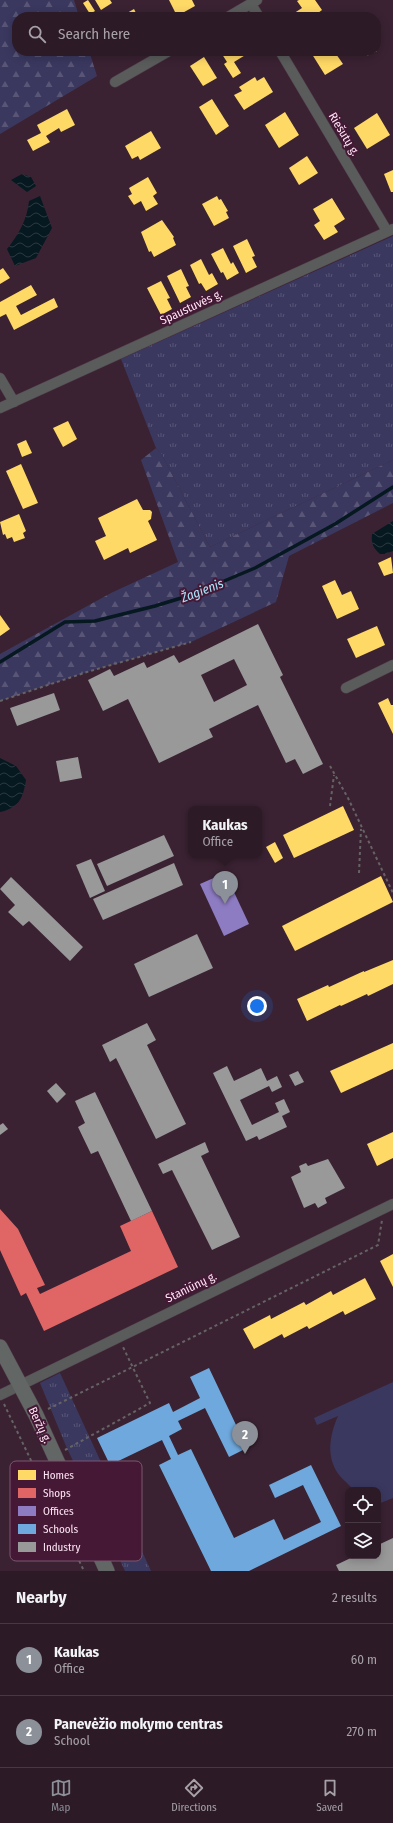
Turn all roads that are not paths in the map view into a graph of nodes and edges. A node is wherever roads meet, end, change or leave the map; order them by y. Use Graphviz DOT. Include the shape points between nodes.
graph roads {
  1 [pos="254,2"];
  2 [pos="237,12"];
  3 [pos="257,12"];
  4 [pos="160,56"];
  5 [pos="283,56"];
  6 [pos="115,82"];
  7 [pos="390,230"];
  8 [pos="0,378"];
  9 [pos="14,402"];
  10 [pos="0,408"];
  11 [pos="393,664"];
  12 [pos="346,688"];
  13 [pos="389,1206"];
  14 [pos="0,1347"];
  15 [pos="20,1384"];
  16 [pos="2,1399"];
  17 [pos="56,1461"];
  18 [pos="102,1561"];
  19 [pos="107,1571"];
  1 -- 2 [label="street"];
  1 -- 3 [label="street"];
  4 -- 6 [label="street"];
  5 -- 7 [label="street, Riešutų g."];
  7 -- 9 [label="street, Spaustuvės g."];
  8 -- 9 [label="street"];
  9 -- 10 [label="street, Spaustuvės g."];
  11 -- 12 [label="street"];
  13 -- 15 [label="street, Staniūnų g."];
  14 -- 15 [label="main road, Beržų g."];
  15 -- 16 [label="street, Staniūnų g."];
  15 -- 17 [label="main road, Beržų g."];
  18 -- 19 [label="main road, Beržų g."];
}
